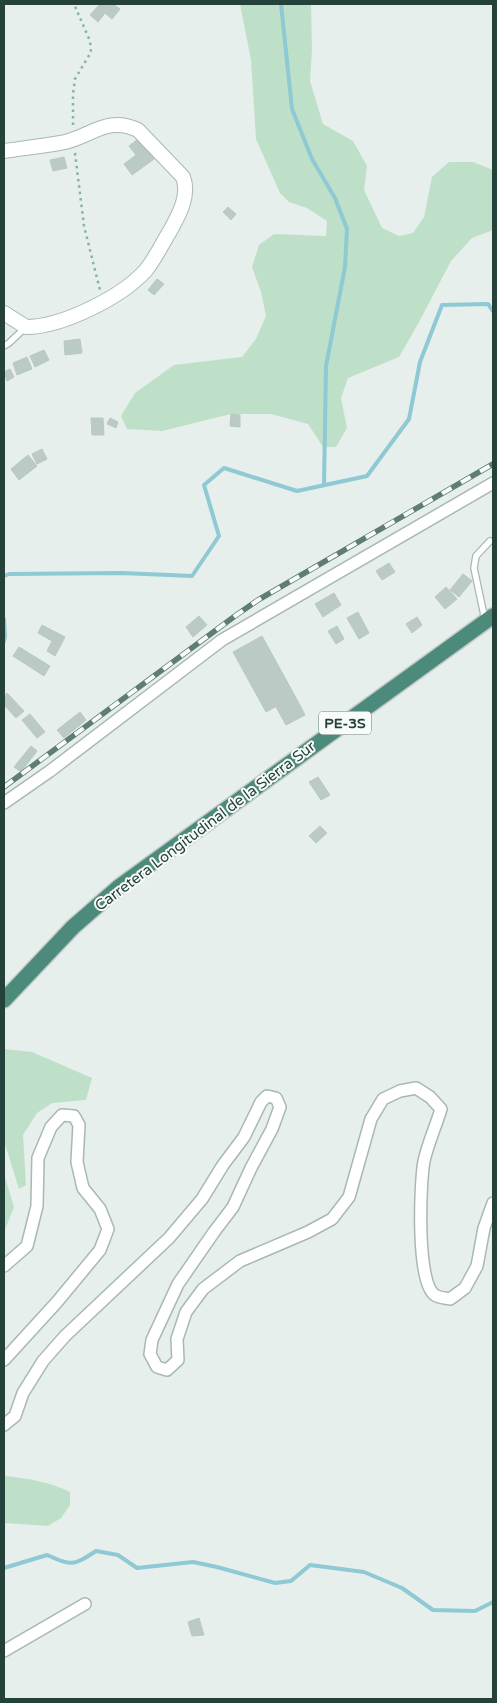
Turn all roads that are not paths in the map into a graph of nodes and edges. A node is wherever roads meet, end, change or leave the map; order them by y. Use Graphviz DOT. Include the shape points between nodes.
graph roads {
  1 [pos="4,151"];
  2 [pos="4,313"];
  3 [pos="26,327"];
  4 [pos="4,346"];
  5 [pos="493,482"];
  6 [pos="490,541"];
  7 [pos="489,619"];
  8 [pos="4,804"];
  9 [pos="4,1000"];
  10 [pos="493,1203"];
  11 [pos="4,1266"];
  12 [pos="4,1360"];
  13 [pos="4,1425"];
  14 [pos="85,1604"];
  15 [pos="4,1651"];
  1 -- 3 [label="street" via="66,142 108,125 128,126 138,130 183,177 186,186 176,221 147,269 128,287 58,323"];
  2 -- 3 [label="street"];
  3 -- 4 [label="lane"];
  5 -- 8 [label="street" via="222,640"];
  6 -- 7 [label="lane" via="476,556 474,568"];
  7 -- 9 [label="highway, Carretera Longitudinal de la Sierra Sur / PE-3S" via="120,886 73,927"];
  10 -- 13 [label="street" via="484,1228 477,1266 465,1288 450,1299 435,1295 427,1286 422,1265 420,1212 424,1161 441,1109 416,1088 383,1099 371,1119 349,1197 332,1218 308,1232 240,1261 203,1289 186,1312 177,1339 178,1360 167,1370 157,1367 150,1354 152,1340 178,1284 233,1207 272,1129 280,1107 276,1098 268,1096 261,1102 244,1136 202,1199 169,1238 42,1361 23,1393 15,1416"];
  11 -- 12 [label="street" via="27,1246 37,1206 38,1158 47,1134 62,1115 74,1116 79,1124 77,1162 83,1188 100,1209 108,1229 100,1250"];
  14 -- 15 [label="street"];
}
